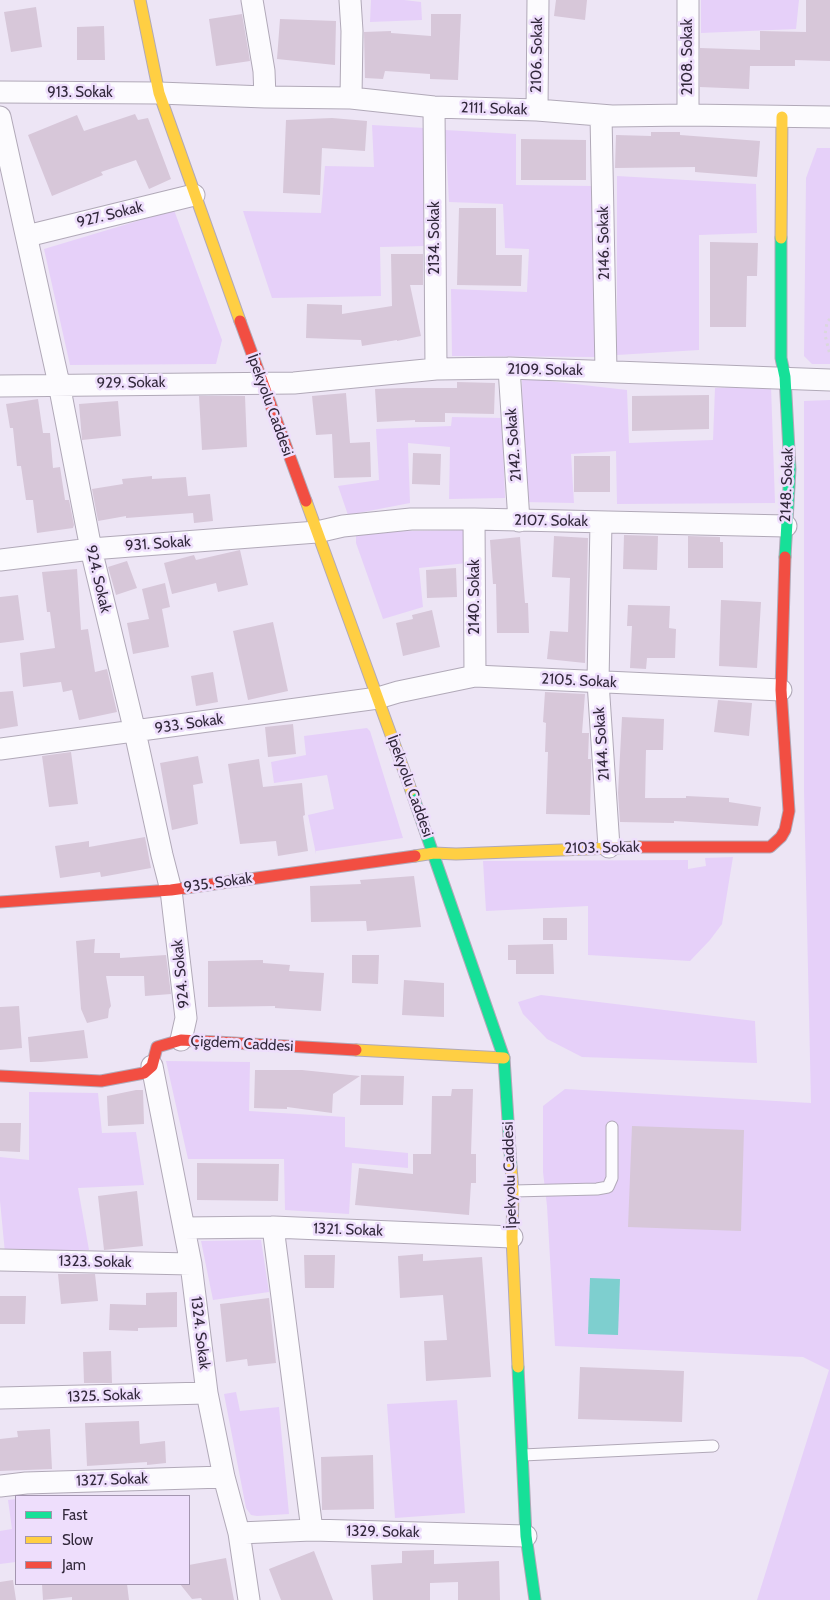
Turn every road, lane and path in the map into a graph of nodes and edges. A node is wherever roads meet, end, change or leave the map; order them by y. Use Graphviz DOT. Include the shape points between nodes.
graph roads {
  1 [pos="140,0"];
  2 [pos="252,0"];
  3 [pos="350,0"];
  4 [pos="538,0"];
  5 [pos="688,0"];
  6 [pos="0,92"];
  7 [pos="159,93"];
  8 [pos="265,98"];
  9 [pos="350,98"];
  10 [pos="434,107"];
  11 [pos="537,110"];
  12 [pos="688,114"];
  13 [pos="601,116"];
  14 [pos="0,117"];
  15 [pos="782,117"];
  16 [pos="830,117"];
  17 [pos="194,195"];
  18 [pos="27,236"];
  19 [pos="830,319"];
  20 [pos="830,354"];
  21 [pos="509,368"];
  22 [pos="436,369"];
  23 [pos="606,371"];
  24 [pos="785,377"];
  25 [pos="830,380"];
  26 [pos="261,382"];
  27 [pos="59,384"];
  28 [pos="0,386"];
  29 [pos="474,519"];
  30 [pos="519,521"];
  31 [pos="601,522"];
  32 [pos="786,526"];
  33 [pos="317,532"];
  34 [pos="91,549"];
  35 [pos="0,560"];
  36 [pos="475,676"];
  37 [pos="598,682"];
  38 [pos="781,690"];
  39 [pos="378,698"];
  40 [pos="135,732"];
  41 [pos="0,749"];
  42 [pos="609,846"];
  43 [pos="770,847"];
  44 [pos="434,853"];
  45 [pos="171,890"];
  46 [pos="0,902"];
  47 [pos="181,1040"];
  48 [pos="504,1058"];
  49 [pos="152,1066"];
  50 [pos="0,1076"];
  51 [pos="612,1128"];
  52 [pos="513,1190"];
  53 [pos="274,1227"];
  54 [pos="184,1228"];
  55 [pos="512,1236"];
  56 [pos="0,1260"];
  57 [pos="191,1264"];
  58 [pos="207,1393"];
  59 [pos="0,1398"];
  60 [pos="713,1446"];
  61 [pos="523,1455"];
  62 [pos="224,1477"];
  63 [pos="0,1486"];
  64 [pos="312,1530"];
  65 [pos="239,1533"];
  66 [pos="526,1536"];
  67 [pos="250,1600"];
  68 [pos="535,1600"];
  1 -- 7 [label="street, İpekyolu Caddesi"];
  2 -- 8 [label="street" via="264,71"];
  3 -- 9 [label="street"];
  4 -- 11 [label="street, 2106. Sokak"];
  5 -- 12 [label="street, 2108. Sokak"];
  6 -- 7 [label="street, 913. Sokak"];
  7 -- 8 [label="street, 2111. Sokak"];
  7 -- 17 [label="street, İpekyolu Caddesi"];
  8 -- 9 [label="street, 2111. Sokak"];
  9 -- 10 [label="street, 2111. Sokak"];
  10 -- 11 [label="street, 2111. Sokak"];
  10 -- 22 [label="street, 2134. Sokak"];
  11 -- 13 [label="street, 2111. Sokak"];
  12 -- 13 [label="street, 2111. Sokak"];
  12 -- 15 [label="street, 2111. Sokak"];
  13 -- 23 [label="street, 2146. Sokak"];
  14 -- 18 [label="street, 924. Sokak"];
  15 -- 16 [label="street, 2111. Sokak"];
  15 -- 24 [label="street, 2148. Sokak" via="781,358"];
  17 -- 18 [label="street, 927. Sokak"];
  17 -- 26 [label="street, İpekyolu Caddesi"];
  18 -- 27 [label="street, 924. Sokak"];
  19 -- 20 [label="path" via="825,335"];
  21 -- 22 [label="street, 2109. Sokak"];
  21 -- 23 [label="street, 2109. Sokak"];
  21 -- 30 [label="street, 2142. Sokak"];
  22 -- 26 [label="street, 2109. Sokak" via="294,383"];
  23 -- 24 [label="street, 2109. Sokak"];
  24 -- 25 [label="street, 2109. Sokak"];
  24 -- 32 [label="street, 2148. Sokak" via="790,468"];
  26 -- 27 [label="street, 929. Sokak"];
  26 -- 33 [label="street, İpekyolu Caddesi"];
  27 -- 28 [label="street, 929. Sokak"];
  27 -- 34 [label="street, 924. Sokak"];
  29 -- 30 [label="street, 2107. Sokak"];
  29 -- 33 [label="street, 2107. Sokak" via="411,519"];
  29 -- 36 [label="street, 2140. Sokak"];
  30 -- 31 [label="street, 2107. Sokak"];
  31 -- 32 [label="street, 2107. Sokak"];
  31 -- 37 [label="street, 2144. Sokak"];
  32 -- 38 [label="street, 2148. Sokak"];
  33 -- 34 [label="street, 931. Sokak"];
  33 -- 39 [label="street, İpekyolu Caddesi"];
  34 -- 35 [label="street, 931. Sokak"];
  34 -- 40 [label="street, 924. Sokak"];
  36 -- 37 [label="street, 2105. Sokak"];
  36 -- 39 [label="street, 2105. Sokak"];
  37 -- 38 [label="street, 2105. Sokak"];
  37 -- 42 [label="street, 2144. Sokak"];
  38 -- 43 [label="street, 2148. Sokak" via="789,811 785,830"];
  39 -- 40 [label="street, 933. Sokak"];
  39 -- 44 [label="street, İpekyolu Caddesi"];
  40 -- 41 [label="street, 933. Sokak"];
  40 -- 45 [label="street, 924. Sokak"];
  42 -- 43 [label="street, 2103. Sokak"];
  42 -- 44 [label="street, 2103. Sokak"];
  44 -- 45 [label="street, 935. Sokak"];
  44 -- 48 [label="street, İpekyolu Caddesi"];
  45 -- 46 [label="street, 935. Sokak"];
  45 -- 47 [label="street, 924. Sokak" via="186,1018"];
  47 -- 48 [label="street, Çigdem Caddesi"];
  47 -- 49 [label="street, Çigdem Caddesi" via="157,1047"];
  48 -- 52 [label="street, İpekyolu Caddesi"];
  49 -- 50 [label="street" via="144,1074 101,1081"];
  49 -- 54 [label="street, 1324. Sokak"];
  51 -- 52 [label="lane" via="612,1178 608,1187"];
  52 -- 55 [label="street, İpekyolu Caddesi"];
  53 -- 54 [label="street, 1321. Sokak"];
  53 -- 55 [label="street, 1321. Sokak"];
  53 -- 64 [label="street"];
  54 -- 57 [label="street, 1324. Sokak"];
  55 -- 61 [label="street, İpekyolu Caddesi"];
  56 -- 57 [label="street, 1323. Sokak"];
  57 -- 58 [label="street, 1324. Sokak"];
  58 -- 59 [label="street, 1325. Sokak"];
  58 -- 62 [label="street, 1324. Sokak"];
  60 -- 61 [label="lane"];
  61 -- 66 [label="street, İpekyolu Caddesi"];
  62 -- 63 [label="street, 1327. Sokak"];
  62 -- 65 [label="street, 1324. Sokak"];
  64 -- 65 [label="street, 1329. Sokak"];
  64 -- 66 [label="street, 1329. Sokak"];
  65 -- 67 [label="street, 1324. Sokak"];
  66 -- 68 [label="street, İpekyolu Caddesi"];
}
